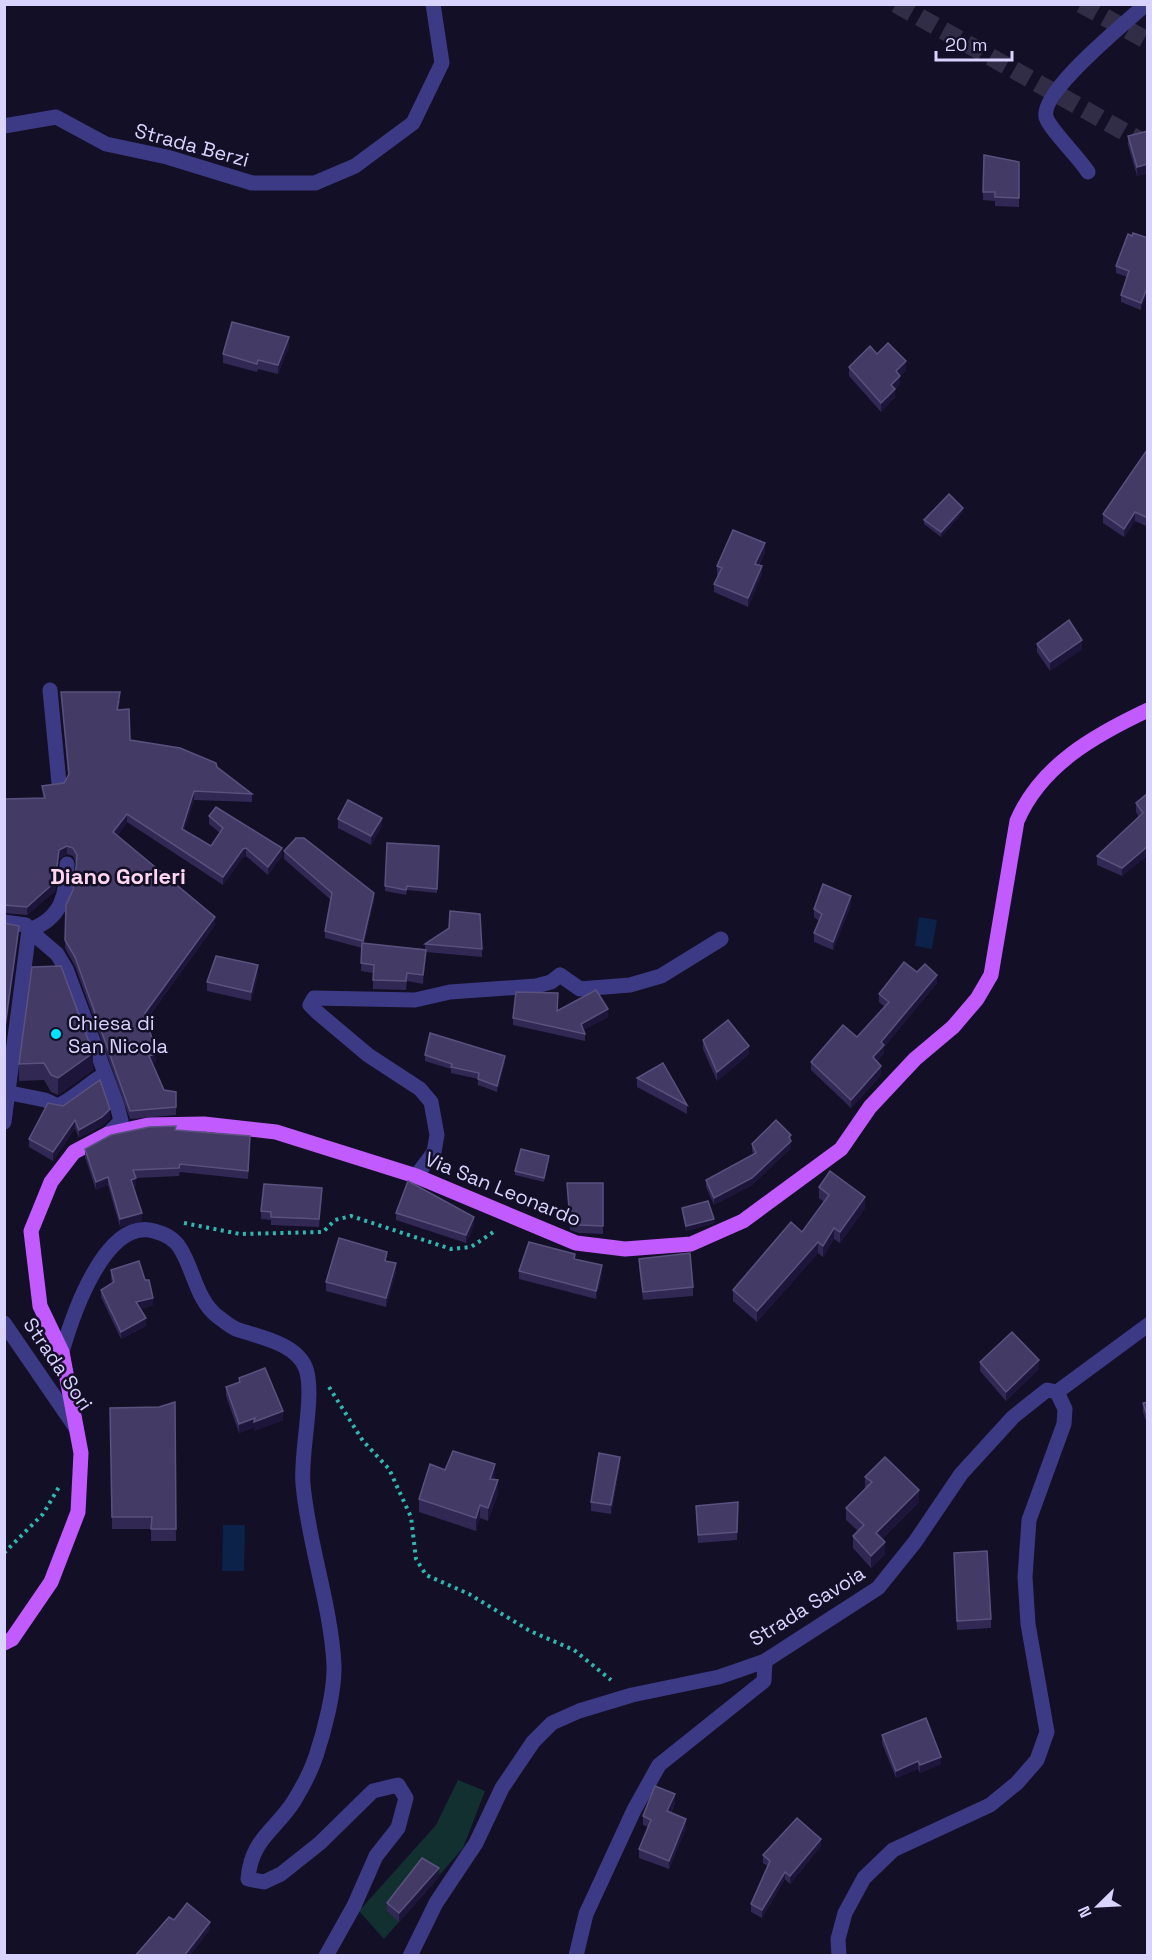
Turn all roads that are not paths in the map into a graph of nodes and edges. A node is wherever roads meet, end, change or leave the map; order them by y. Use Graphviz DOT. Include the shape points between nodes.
graph roads {
  1 [pos="433,4"];
  2 [pos="1146,4"];
  3 [pos="4,126"];
  4 [pos="1088,172"];
  5 [pos="50,690"];
  6 [pos="1148,710"];
  7 [pos="59,783"];
  8 [pos="67,864"];
  9 [pos="4,922"];
  10 [pos="29,930"];
  11 [pos="721,939"];
  12 [pos="105,1074"];
  13 [pos="10,1093"];
  14 [pos="4,1122"];
  15 [pos="108,1134"];
  16 [pos="416,1176"];
  17 [pos="4,1323"];
  18 [pos="1148,1325"];
  19 [pos="62,1352"];
  20 [pos="1057,1392"];
  21 [pos="76,1428"];
  22 [pos="4,1643"];
  23 [pos="765,1660"];
  24 [pos="326,1956"];
  25 [pos="410,1956"];
  26 [pos="576,1956"];
  27 [pos="839,1956"];
  1 -- 3 [label="street, Strada Berzi" via="442,63 413,123 355,166 315,183 252,183 167,157 106,144 56,117"];
  2 -- 4 [label="street" via="1087,58 1046,107 1052,128"];
  5 -- 7 [label="street"];
  6 -- 16 [label="main road, Via San Leonardo" via="1097,735 1052,770 1024,802 1017,821 992,975 978,999 870,1107 841,1149 743,1221 691,1244 624,1250 576,1243"];
  8 -- 10 [label="street" via="67,884 56,911 47,923"];
  9 -- 10 [label="street" via="26,925"];
  10 -- 12 [label="street" via="62,960"];
  10 -- 13 [label="street"];
  11 -- 16 [label="street" via="661,976 630,985 580,989 560,975 536,986 450,992 415,1000 314,998 310,1005 317,1012 368,1055 420,1089 430,1102 437,1135 434,1152"];
  12 -- 13 [label="street" via="58,1106"];
  12 -- 15 [label="street" via="121,1122"];
  13 -- 14 [label="street"];
  15 -- 16 [label="main road, Via San Leonardo" via="148,1125 204,1124 276,1132"];
  15 -- 19 [label="main road, Via San Leonardo" via="74,1152 51,1182 31,1231 40,1306"];
  17 -- 21 [label="street, Strada Sori"];
  18 -- 20 [label="street, Strada Savoia"];
  19 -- 21 [label="main road, Via San Leonardo"];
  19 -- 24 [label="street" via="88,1281 126,1233 150,1230 168,1235 180,1247 208,1309 234,1328 286,1346 306,1367 303,1483 334,1667 315,1757 293,1803 268,1831 250,1860 248,1879 264,1882 281,1874 333,1832 373,1791 398,1785 406,1798 398,1828 376,1856"];
  20 -- 23 [label="street, Strada Savoia" via="1047,1390 1013,1417 968,1466 878,1588"];
  20 -- 27 [label="street" via="1065,1409 1064,1424 1029,1521 1025,1577 1028,1624 1047,1732 1037,1760 990,1805 892,1850 864,1878 845,1913 838,1939"];
  21 -- 22 [label="main road, Via San Leonardo" via="81,1453 78,1512 51,1582 12,1640"];
  23 -- 25 [label="street, Strada Savoia" via="718,1677 624,1697 552,1723 533,1742 502,1788 476,1843 436,1903"];
  23 -- 26 [label="street" via="764,1681 659,1765 586,1914"];
}
